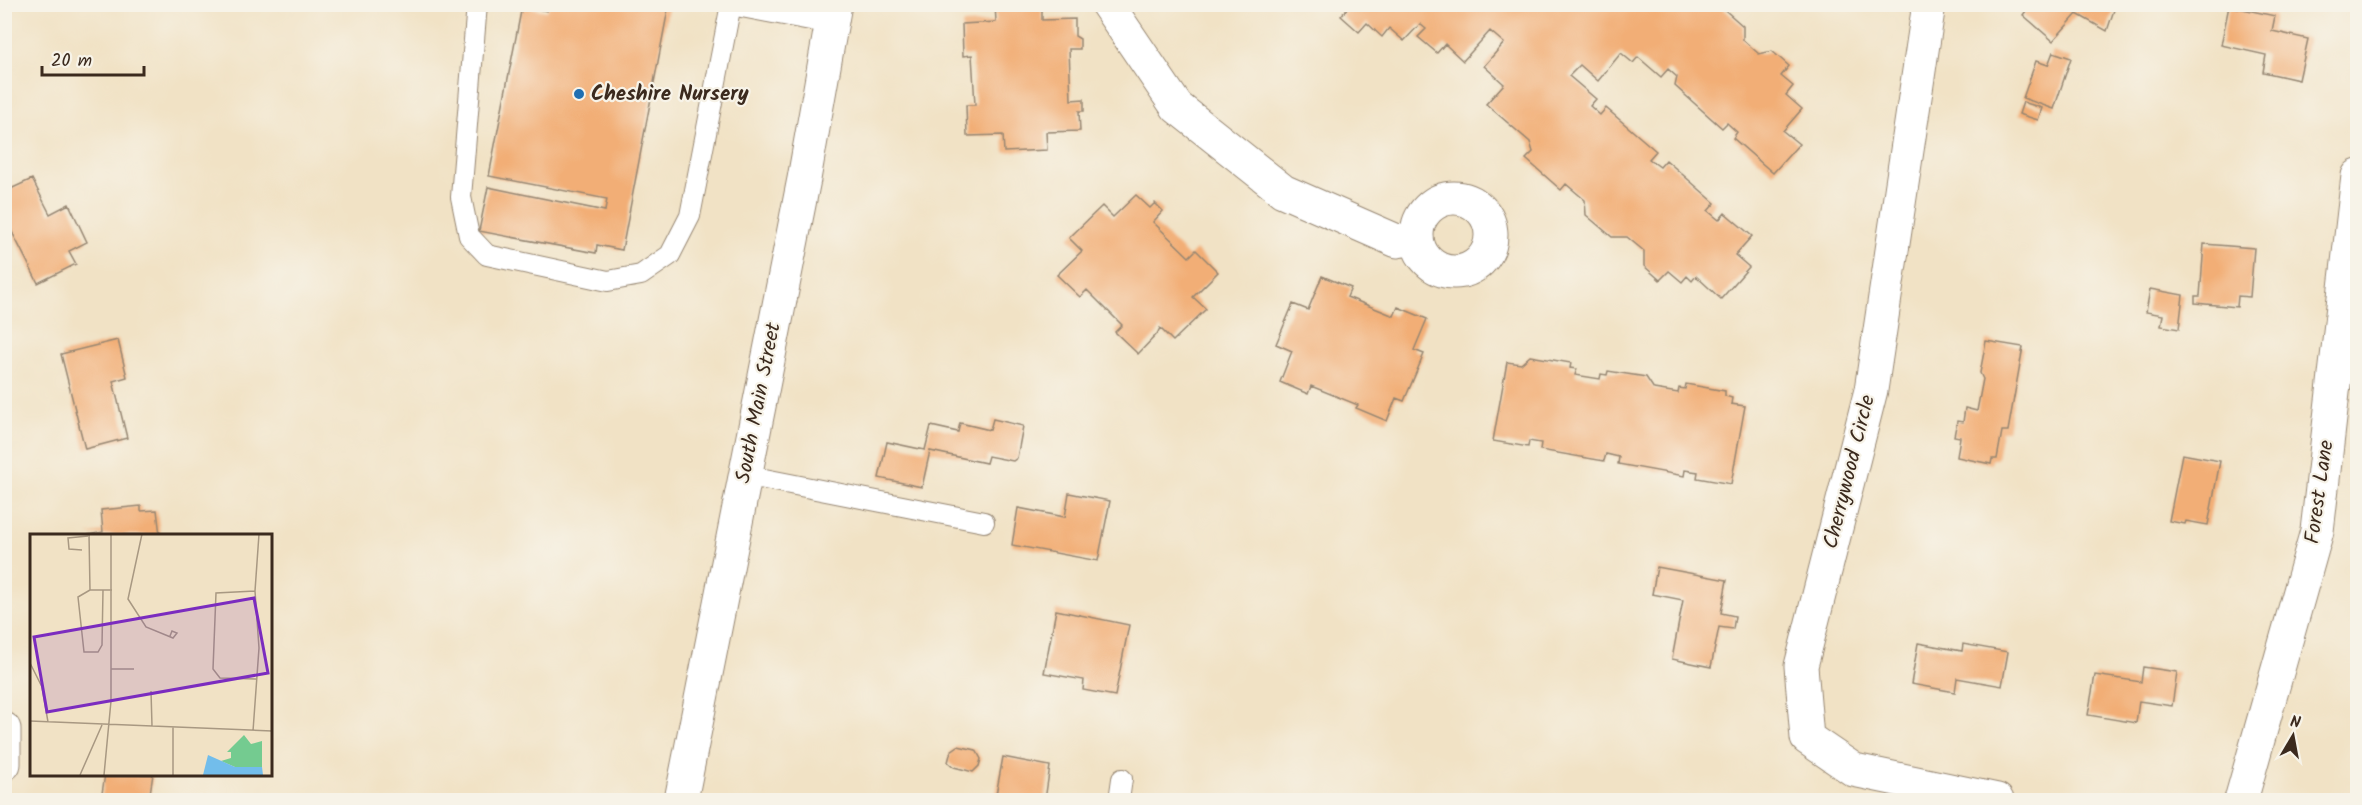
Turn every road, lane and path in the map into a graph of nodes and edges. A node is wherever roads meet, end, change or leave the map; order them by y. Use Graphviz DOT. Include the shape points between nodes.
graph roads {
  1 [pos="477,4"];
  2 [pos="1107,4"];
  3 [pos="1929,4"];
  4 [pos="731,5"];
  5 [pos="833,14"];
  6 [pos="2358,176"];
  7 [pos="1417,238"];
  8 [pos="744,475"];
  9 [pos="984,522"];
  10 [pos="4,729"];
  11 [pos="4,764"];
  12 [pos="1122,779"];
  13 [pos="681,801"];
  14 [pos="1119,801"];
  15 [pos="1997,801"];
  16 [pos="2241,801"];
  1 -- 4 [label="lane" via="461,197 470,236 487,255 608,280 641,275 669,255 690,216"];
  2 -- 7 [label="main road" via="1177,107 1283,190 1397,241"];
  3 -- 15 [label="main road, Cherrywood Circle" via="1871,390 1801,666 1807,738 1854,770"];
  4 -- 5 [label="lane"];
  5 -- 8 [label="main road, South Main Street"];
  6 -- 16 [label="main road, Forest Lane" via="2317,531"];
  8 -- 9 [label="lane"];
  8 -- 13 [label="main road, South Main Street"];
  10 -- 11 [label="main road"];
  12 -- 14 [label="lane"];
}
